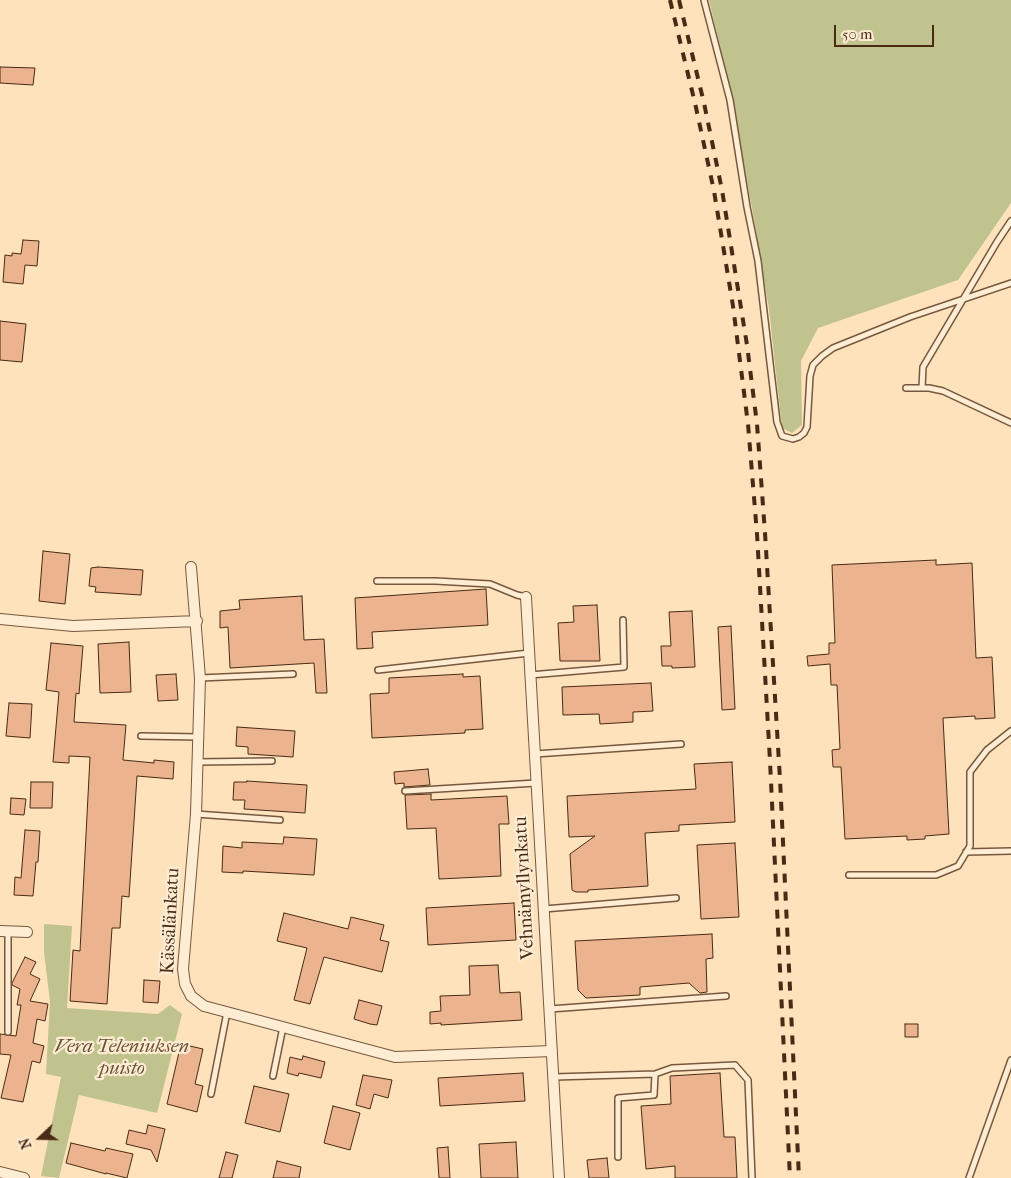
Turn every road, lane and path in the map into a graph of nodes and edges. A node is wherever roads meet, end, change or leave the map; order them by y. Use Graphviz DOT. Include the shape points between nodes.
graph roads {
  1 [pos="704,0"];
  2 [pos="1011,221"];
  3 [pos="1011,284"];
  4 [pos="963,300"];
  5 [pos="906,388"];
  6 [pos="922,388"];
  7 [pos="1011,423"];
  8 [pos="191,566"];
  9 [pos="377,581"];
  10 [pos="526,597"];
  11 [pos="0,619"];
  12 [pos="623,620"];
  13 [pos="196,621"];
  14 [pos="529,653"];
  15 [pos="378,670"];
  16 [pos="293,674"];
  17 [pos="530,675"];
  18 [pos="200,678"];
  19 [pos="1011,731"];
  20 [pos="141,736"];
  21 [pos="199,738"];
  22 [pos="681,744"];
  23 [pos="535,754"];
  24 [pos="272,761"];
  25 [pos="198,762"];
  26 [pos="537,783"];
  27 [pos="405,791"];
  28 [pos="196,814"];
  29 [pos="280,820"];
  30 [pos="1011,851"];
  31 [pos="966,852"];
  32 [pos="849,875"];
  33 [pos="676,898"];
  34 [pos="544,909"];
  35 [pos="4,931"];
  36 [pos="27,932"];
  37 [pos="726,996"];
  38 [pos="550,1009"];
  39 [pos="227,1012"];
  40 [pos="283,1027"];
  41 [pos="8,1032"];
  42 [pos="552,1051"];
  43 [pos="1011,1060"];
  44 [pos="655,1074"];
  45 [pos="273,1076"];
  46 [pos="554,1077"];
  47 [pos="211,1094"];
  48 [pos="618,1158"];
  49 [pos="0,1172"];
  50 [pos="24,1178"];
  51 [pos="559,1178"];
  52 [pos="752,1178"];
  53 [pos="969,1178"];
  1 -- 4 [label="lane" via="730,100 758,261 777,422 782,436 792,439 804,434 810,376 822,356 833,348 910,316"];
  2 -- 4 [label="lane"];
  3 -- 4 [label="lane"];
  4 -- 6 [label="lane" via="923,367"];
  5 -- 6 [label="lane"];
  6 -- 7 [label="lane" via="943,391"];
  8 -- 13 [label="street, Kässälänkatu"];
  9 -- 10 [label="lane" via="490,584"];
  10 -- 14 [label="street, Vehnämyllynkatu"];
  11 -- 13 [label="street" via="73,626"];
  12 -- 17 [label="lane" via="624,667"];
  13 -- 18 [label="street, Kässälänkatu"];
  14 -- 15 [label="lane"];
  14 -- 17 [label="street, Vehnämyllynkatu"];
  16 -- 18 [label="lane"];
  17 -- 23 [label="street, Vehnämyllynkatu"];
  18 -- 21 [label="street, Kässälänkatu"];
  19 -- 31 [label="lane" via="987,750 970,772 970,846"];
  20 -- 21 [label="lane"];
  21 -- 25 [label="street, Kässälänkatu"];
  22 -- 23 [label="lane"];
  23 -- 26 [label="street, Vehnämyllynkatu"];
  24 -- 25 [label="lane"];
  25 -- 28 [label="street, Kässälänkatu"];
  26 -- 27 [label="lane"];
  26 -- 34 [label="street, Vehnämyllynkatu"];
  28 -- 29 [label="lane"];
  28 -- 39 [label="street, Kässälänkatu" via="183,968 185,984 191,996 204,1006"];
  30 -- 31 [label="lane"];
  31 -- 32 [label="lane" via="958,866 936,875"];
  33 -- 34 [label="lane"];
  34 -- 38 [label="street, Vehnämyllynkatu"];
  35 -- 36 [label="street"];
  35 -- 41 [label="lane"];
  37 -- 38 [label="lane"];
  38 -- 42 [label="street, Vehnämyllynkatu"];
  39 -- 40 [label="street, Kässälänkatu"];
  39 -- 47 [label="lane"];
  40 -- 42 [label="street, Kässälänkatu" via="395,1057"];
  40 -- 45 [label="lane"];
  42 -- 46 [label="street, Vehnämyllynkatu"];
  43 -- 53 [label="lane"];
  44 -- 46 [label="lane"];
  44 -- 48 [label="lane" via="654,1095 618,1098"];
  44 -- 52 [label="lane" via="672,1068 736,1065 748,1080"];
  46 -- 51 [label="street, Vehnämyllynkatu"];
  49 -- 50 [label="street"];
}
